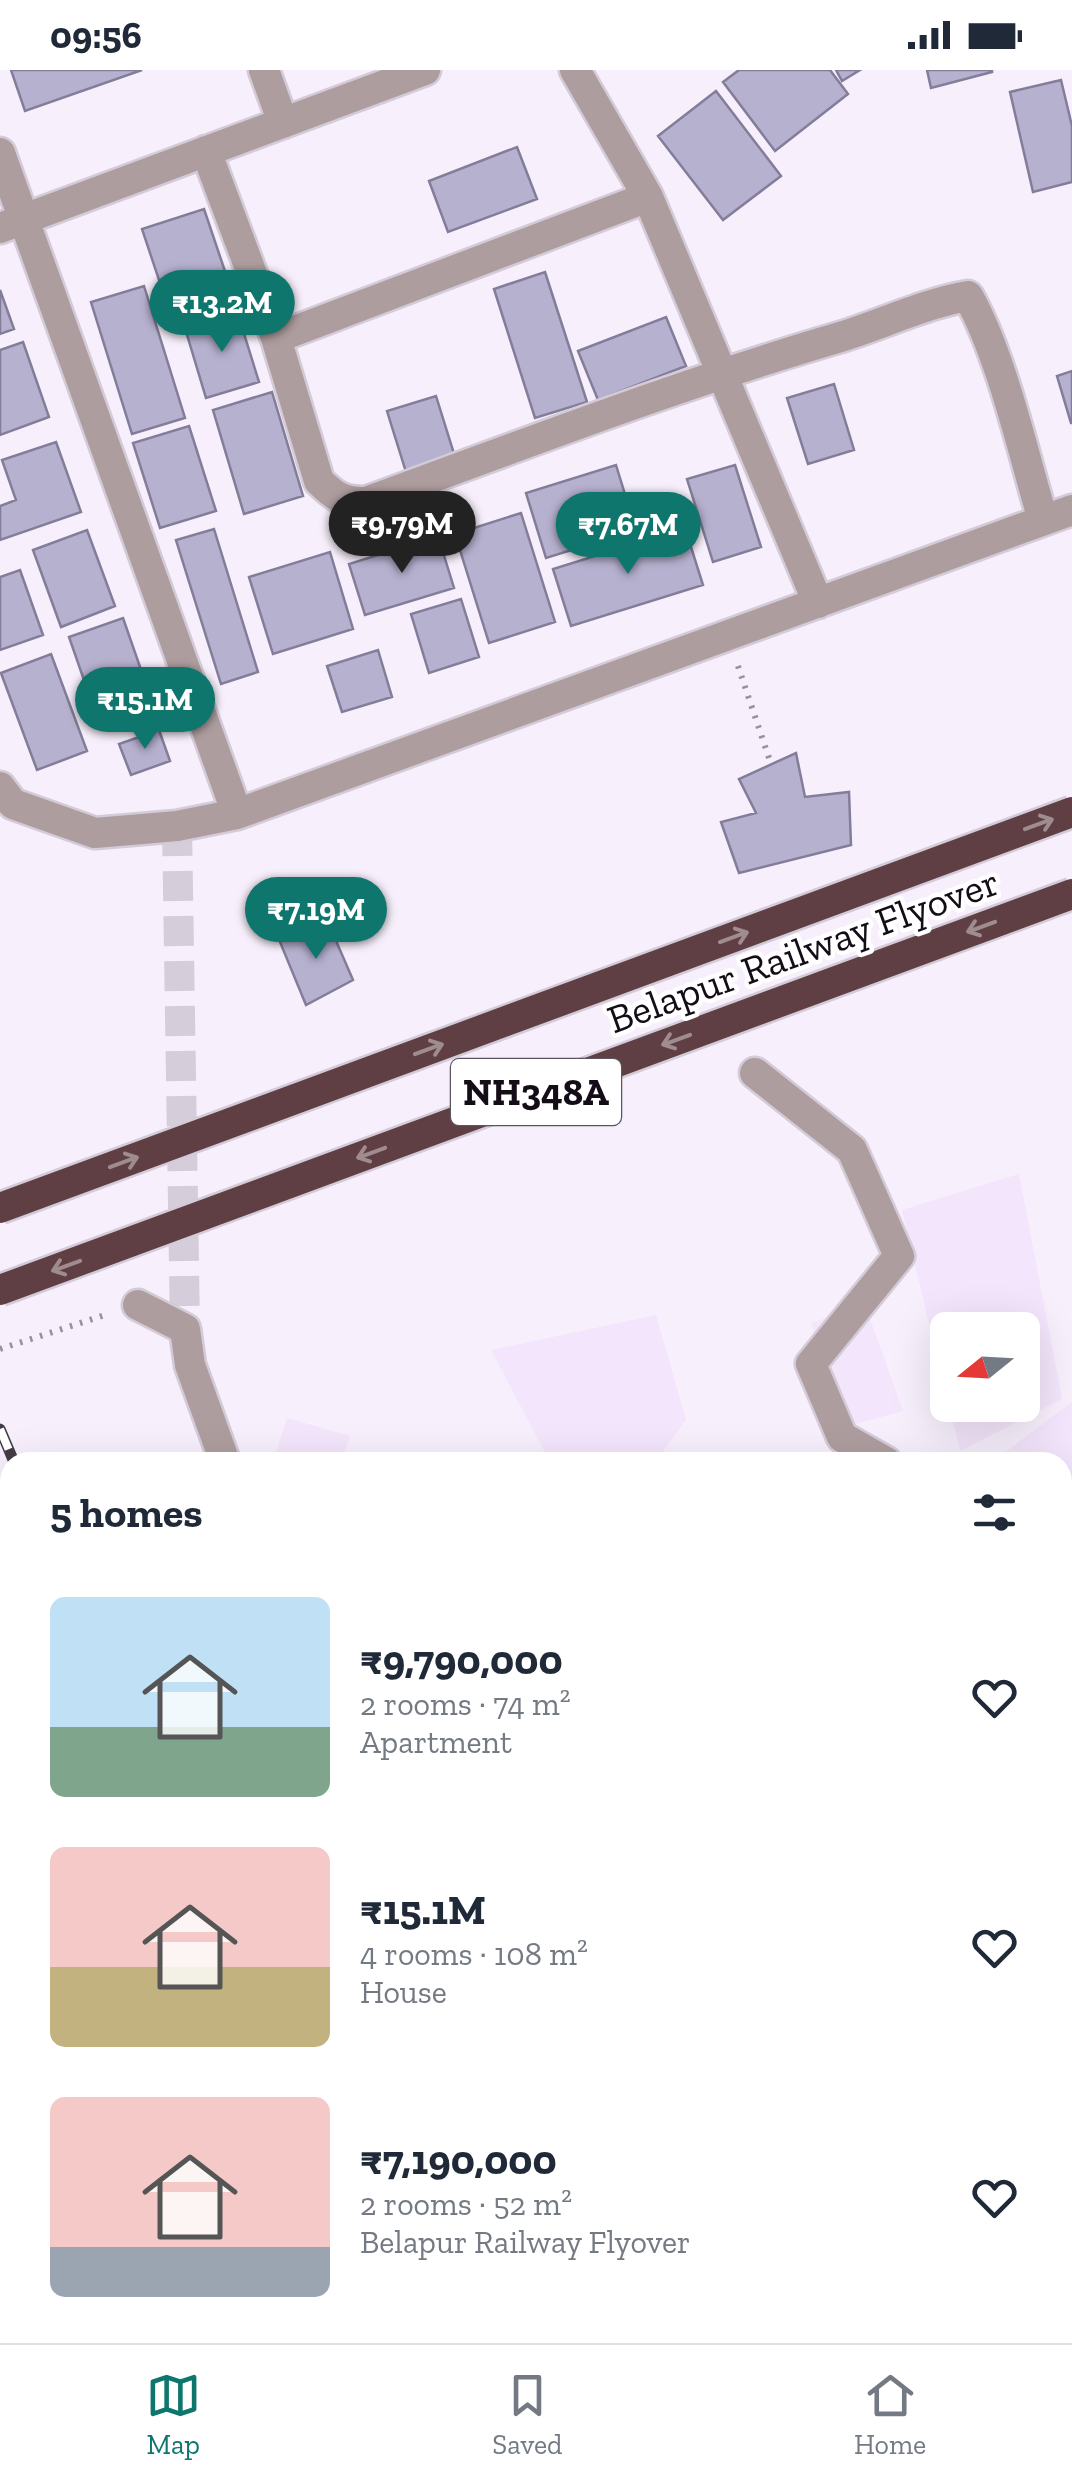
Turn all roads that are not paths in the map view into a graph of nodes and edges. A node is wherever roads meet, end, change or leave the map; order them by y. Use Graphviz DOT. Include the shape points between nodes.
graph roads {
  1 [pos="264,70"];
  2 [pos="426,70"];
  3 [pos="575,70"];
  4 [pos="283,123"];
  5 [pos="206,151"];
  6 [pos="0,152"];
  7 [pos="648,197"];
  8 [pos="12,223"];
  9 [pos="276,338"];
  10 [pos="721,372"];
  11 [pos="1072,510"];
  12 [pos="1043,520"];
  13 [pos="818,603"];
  14 [pos="0,786"];
  15 [pos="1072,812"];
  16 [pos="237,814"];
  17 [pos="1072,894"];
  18 [pos="755,1074"];
  19 [pos="0,1208"];
  20 [pos="0,1290"];
  21 [pos="138,1305"];
  22 [pos="221,1452"];
  23 [pos="868,1452"];
  1 -- 4 [label="street"];
  2 -- 4 [label="street"];
  3 -- 7 [label="street"];
  4 -- 5 [label="street"];
  5 -- 8 [label="street"];
  5 -- 9 [label="street"];
  6 -- 8 [label="street"];
  7 -- 9 [label="street"];
  7 -- 10 [label="street"];
  8 -- 16 [label="street"];
  9 -- 10 [label="street" via="319,480 351,503"];
  10 -- 12 [label="street" via="968,296"];
  10 -- 13 [label="street"];
  11 -- 12 [label="street"];
  12 -- 13 [label="street"];
  13 -- 16 [label="street"];
  14 -- 16 [label="street" via="13,804 94,833"];
  19 -- 15 [label="highway, Belapur Railway Flyover / NH348A, one-way, bridge"];
  17 -- 20 [label="highway, Belapur Railway Flyover / NH348A, one-way, bridge"];
  18 -- 23 [label="street" via="852,1150 899,1256 811,1364 842,1437"];
  21 -- 22 [label="street" via="185,1329 190,1365"];
}
